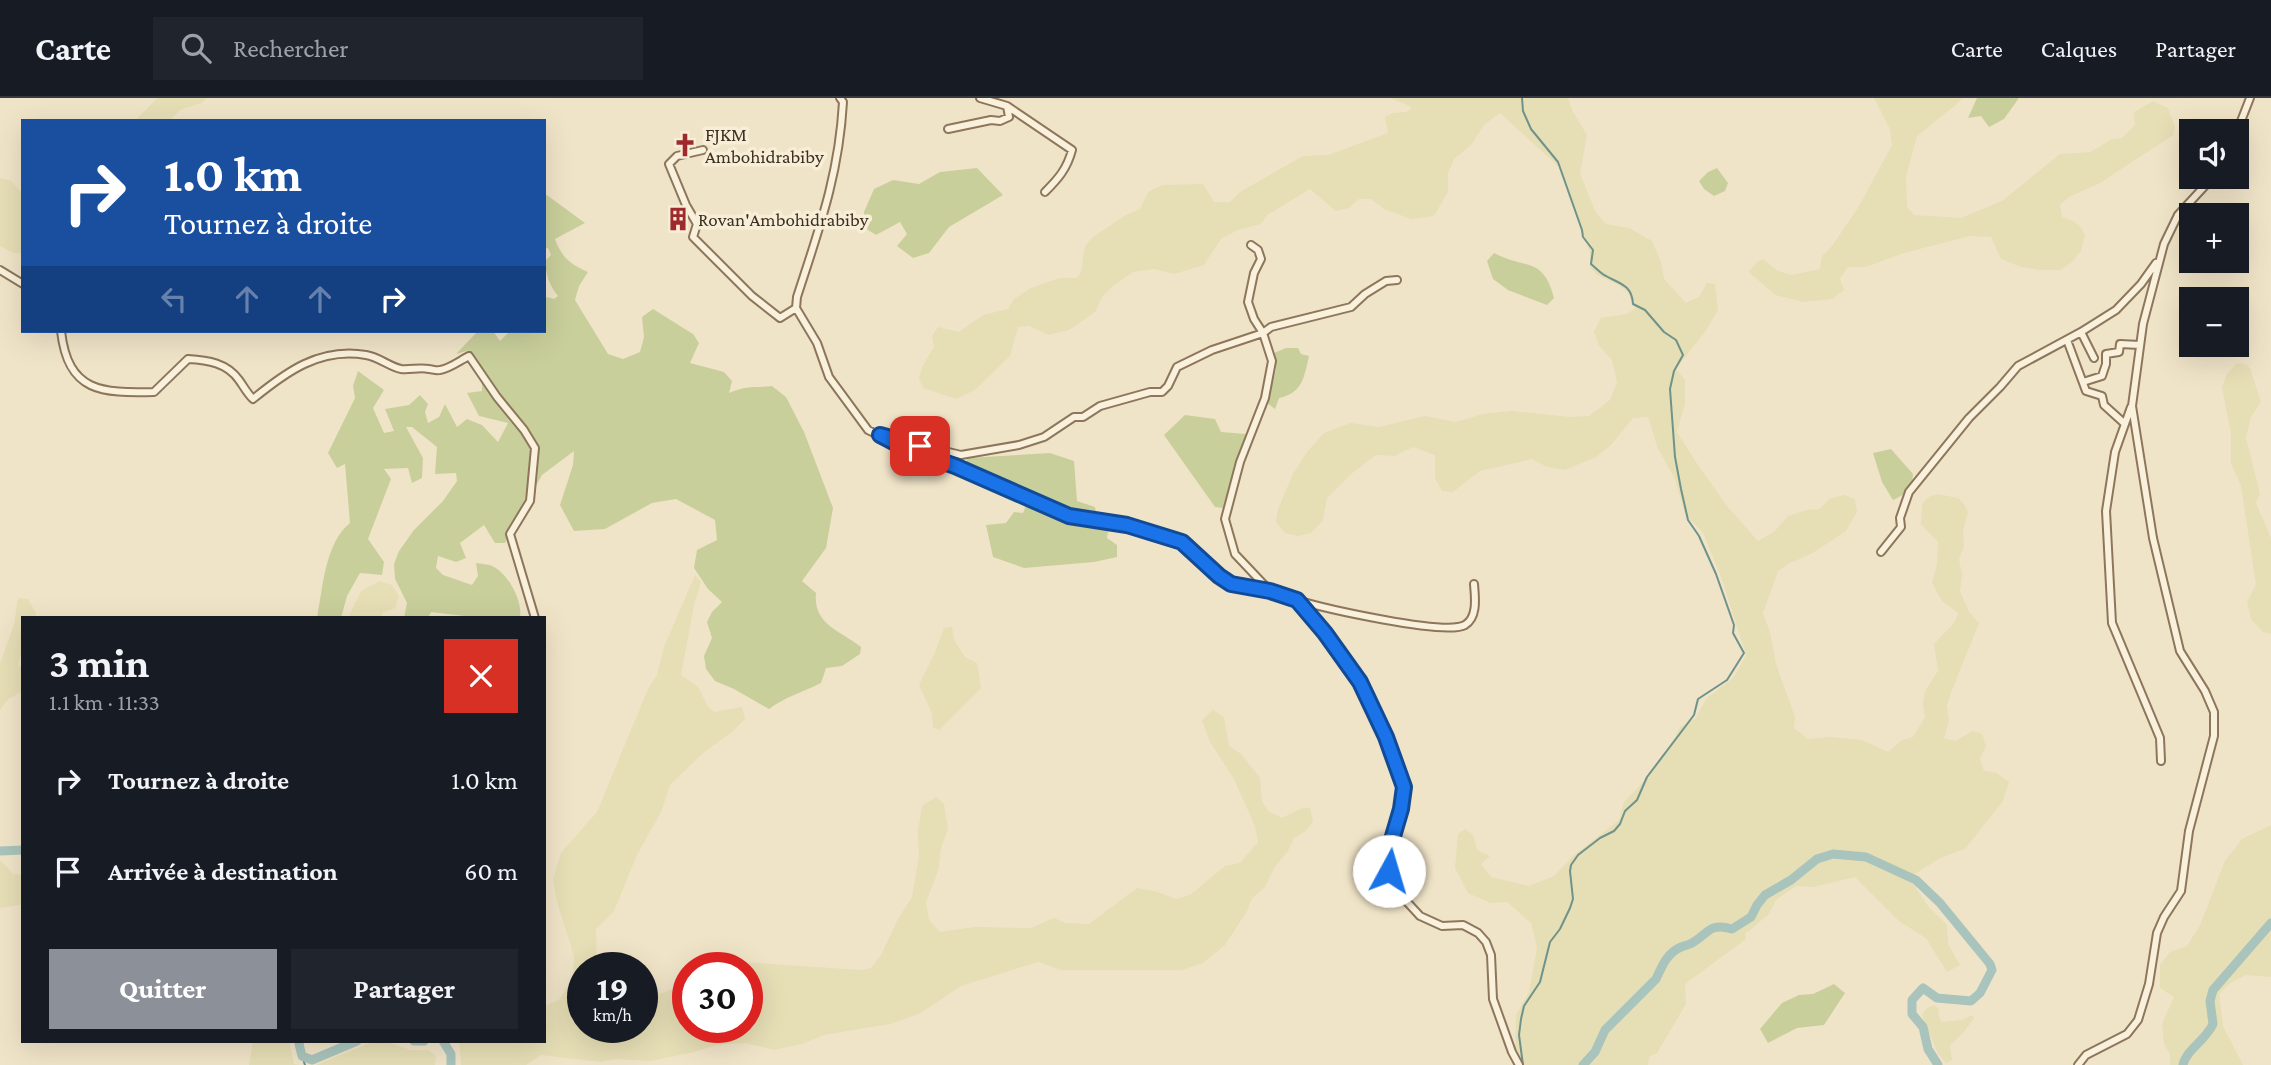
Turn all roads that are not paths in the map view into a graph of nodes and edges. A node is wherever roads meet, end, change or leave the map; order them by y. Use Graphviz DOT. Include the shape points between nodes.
graph roads {
  1 [pos="840,98"];
  2 [pos="980,98"];
  3 [pos="2250,98"];
  4 [pos="1007,106"];
  5 [pos="2242,119"];
  6 [pos="948,129"];
  7 [pos="703,150"];
  8 [pos="2202,189"];
  9 [pos="1045,192"];
  10 [pos="1251,245"];
  11 [pos="2159,259"];
  12 [pos="0,270"];
  13 [pos="1397,280"];
  14 [pos="21,283"];
  15 [pos="796,308"];
  16 [pos="2081,332"];
  17 [pos="61,333"];
  18 [pos="1263,333"];
  19 [pos="2067,340"];
  20 [pos="2140,345"];
  21 [pos="2094,358"];
  22 [pos="2083,382"];
  23 [pos="2132,406"];
  24 [pos="2125,424"];
  25 [pos="880,435"];
  26 [pos="1881,552"];
  27 [pos="1474,584"];
  28 [pos="1270,591"];
  29 [pos="1297,600"];
  30 [pos="534,616"];
  31 [pos="2161,761"];
  32 [pos="1519,1065"];
  33 [pos="2078,1065"];
  1 -- 15 [label="street" via="838,158"];
  2 -- 4 [label="street"];
  3 -- 5 [label="street"];
  4 -- 6 [label="street" via="1009,117 1000,121"];
  4 -- 9 [label="street" via="1072,150 1060,178"];
  7 -- 15 [label="street" via="677,156 669,164 697,224 693,237 780,318"];
  8 -- 11 [label="street" via="2178,215"];
  10 -- 18 [label="street" via="1261,259 1248,302"];
  11 -- 16 [label="street" via="2116,310"];
  11 -- 20 [label="street"];
  12 -- 14 [label="street"];
  13 -- 18 [label="street" via="1386,281 1351,307 1287,322"];
  15 -- 25 [label="street" via="817,343 829,377 868,430"];
  16 -- 19 [label="street"];
  16 -- 21 [label="street"];
  17 -- 30 [label="street" via="68,361 81,378 101,391 154,392 188,359 225,366 253,399 283,375 319,358 367,355 400,369 440,370 469,356 535,448 530,500 510,534"];
  18 -- 25 [label="street" via="1177,367 1162,392 1108,403 1074,417 1044,437 1019,444 961,455"];
  18 -- 28 [label="street" via="1272,361 1265,398 1240,462 1225,519 1235,554"];
  19 -- 22 [label="street"];
  19 -- 26 [label="street" via="2018,366 1969,418 1909,492 1901,527"];
  20 -- 22 [label="street" via="2120,344 2119,352 2106,354 2102,376"];
  20 -- 23 [label="street"];
  22 -- 24 [label="street" via="2086,391 2102,396 2104,405"];
  23 -- 24 [label="street"];
  23 -- 33 [label="street" via="2153,538 2180,652 2214,712 2214,736 2189,831 2181,891 2157,933 2138,1020 2127,1034 2086,1055"];
  24 -- 31 [label="street" via="2115,452 2106,511 2112,623 2160,738"];
  25 -- 28 [label="street" via="1069,516 1127,525 1182,542 1231,584"];
  27 -- 29 [label="street" via="1474,613 1467,624 1457,627 1393,622"];
  28 -- 29 [label="street"];
  29 -- 32 [label="street" via="1360,682 1404,787 1389,850 1389,871 1397,891 1420,916 1442,926 1463,925 1486,942 1493,999"];
}
